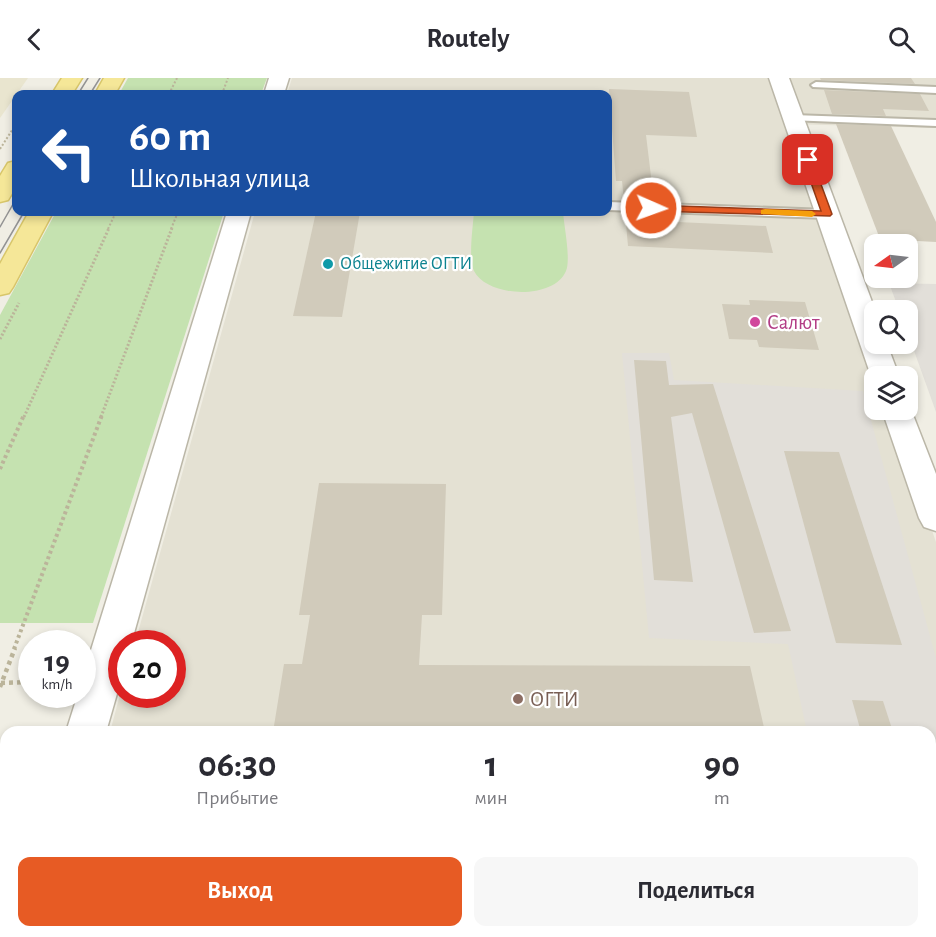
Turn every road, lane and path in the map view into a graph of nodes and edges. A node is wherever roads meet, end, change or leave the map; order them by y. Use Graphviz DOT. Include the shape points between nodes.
graph roads {
  1 [pos="779,78"];
  2 [pos="816,85"];
  3 [pos="936,90"];
  4 [pos="793,118"];
  5 [pos="936,123"];
  6 [pos="12,130"];
  7 [pos="0,149"];
  8 [pos="12,175"];
  9 [pos="0,195"];
  10 [pos="612,206"];
  11 [pos="827,214"];
  12 [pos="39,216"];
  13 [pos="114,216"];
  14 [pos="176,216"];
  15 [pos="238,216"];
  16 [pos="0,287"];
  17 [pos="881,366"];
  18 [pos="901,420"];
  19 [pos="0,469"];
  20 [pos="936,518"];
  21 [pos="18,683"];
  22 [pos="1,684"];
  23 [pos="88,726"];
  1 -- 4 [label="street"];
  2 -- 3 [label="lane"];
  4 -- 5 [label="lane"];
  4 -- 11 [label="street"];
  6 -- 7 [label="path"];
  8 -- 9 [label="main road"];
  10 -- 11 [label="lane"];
  11 -- 17 [label="street"];
  12 -- 16 [label="main road"];
  13 -- 19 [label="path"];
  14 -- 22 [label="path"];
  15 -- 23 [label="street"];
  18 -- 20 [label="street"];
  21 -- 22 [label="path"];
}
